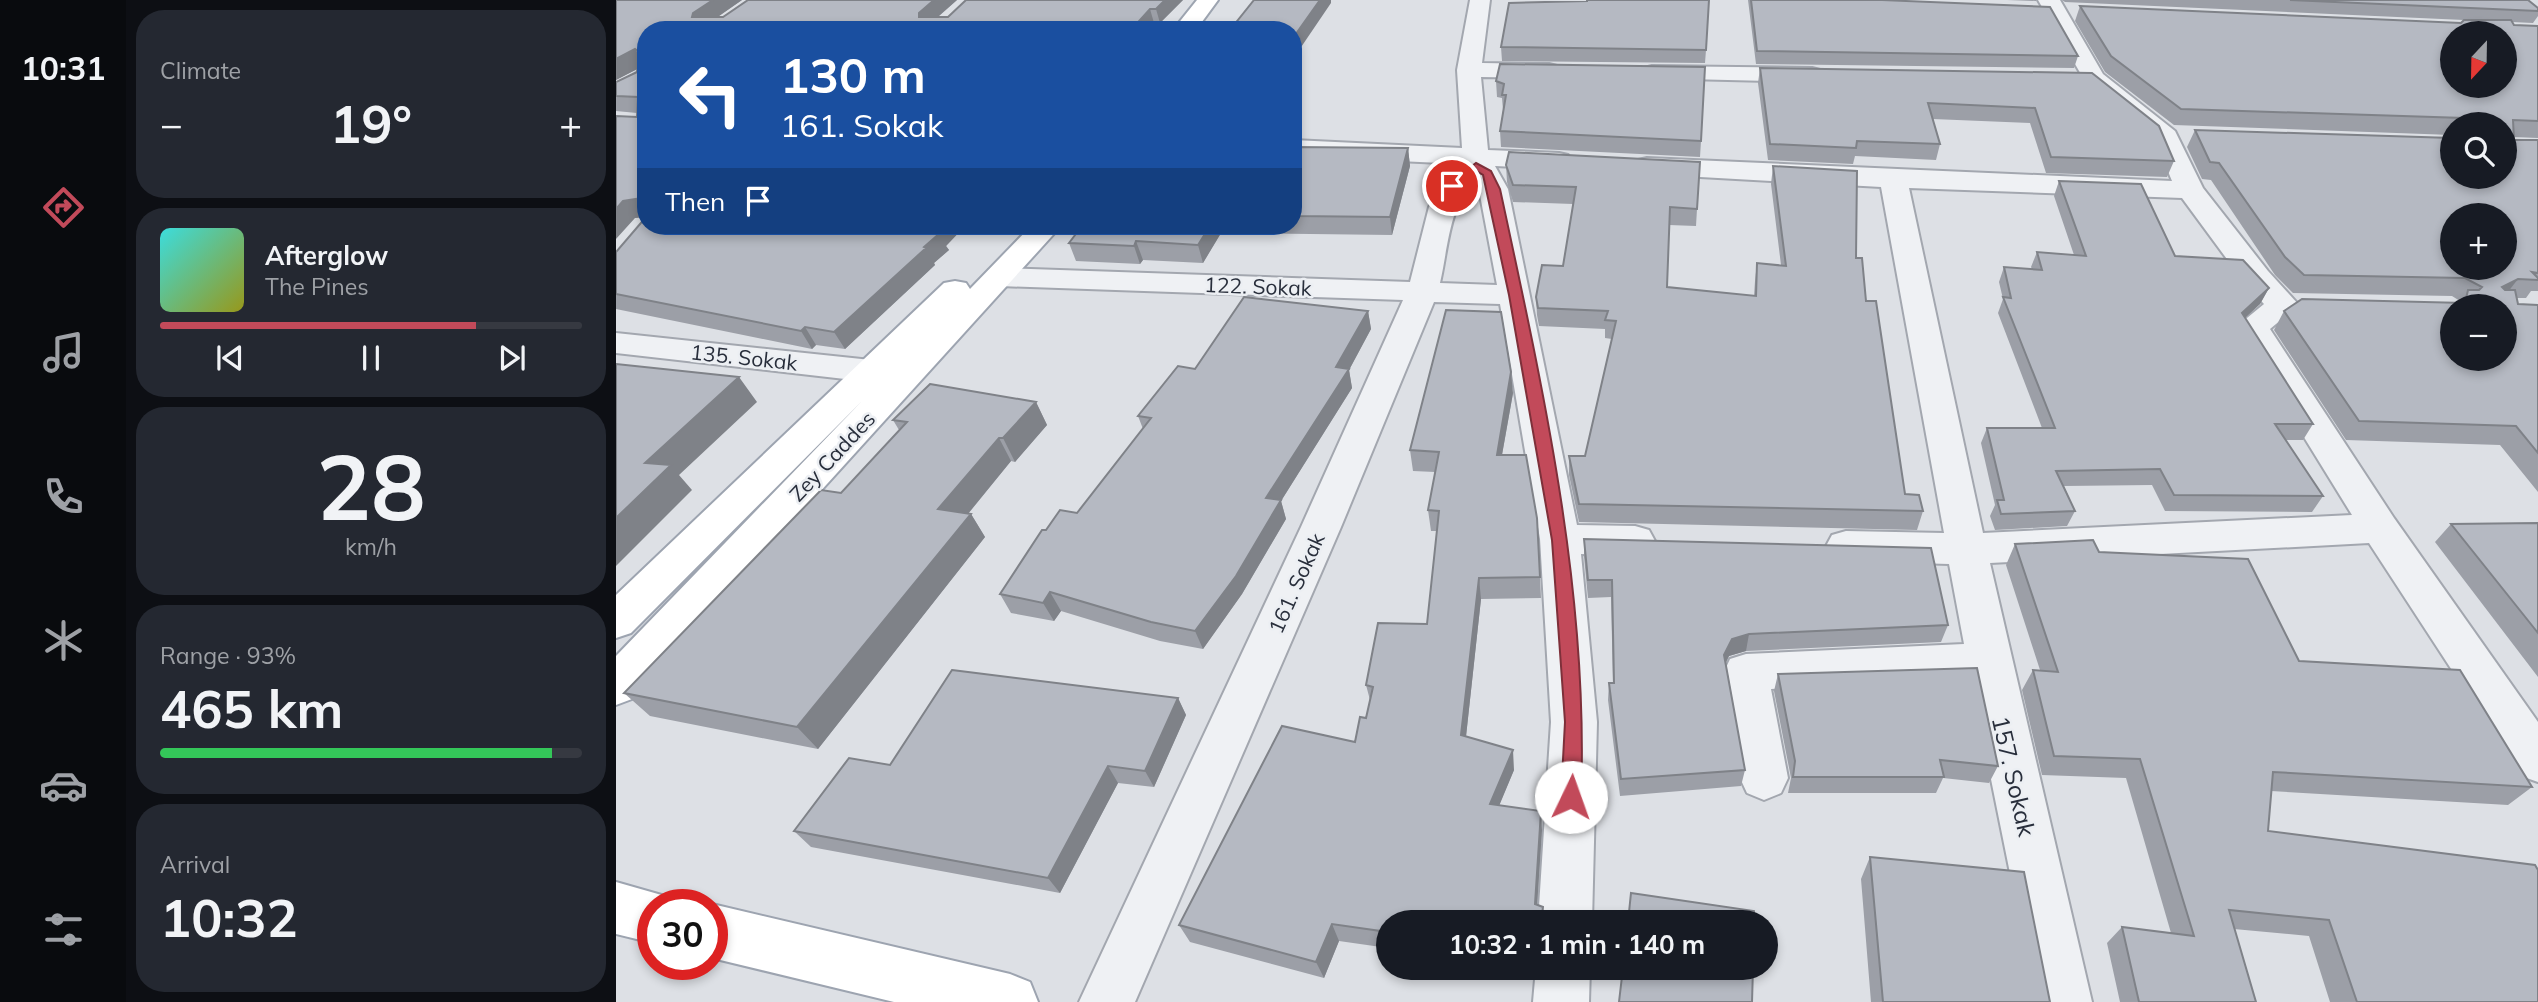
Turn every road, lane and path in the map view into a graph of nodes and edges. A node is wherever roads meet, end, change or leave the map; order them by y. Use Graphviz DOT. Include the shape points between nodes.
graph roads {
  1 [pos="1208,0"];
  2 [pos="1232,0"];
  3 [pos="1480,0"];
  4 [pos="2054,8"];
  5 [pos="1191,21"];
  6 [pos="1216,21"];
  7 [pos="1469,70"];
  8 [pos="1566,71"];
  9 [pos="1636,72"];
  10 [pos="1830,75"];
  11 [pos="1302,149"];
  12 [pos="1477,161"];
  13 [pos="1893,180"];
  14 [pos="2190,190"];
  15 [pos="1009,235"];
  16 [pos="1039,235"];
  17 [pos="1000,277"];
  18 [pos="1423,291"];
  19 [pos="1516,295"];
  20 [pos="616,343"];
  21 [pos="872,371"];
  22 [pos="2380,528"];
  23 [pos="1560,540"];
  24 [pos="1668,542"];
  25 [pos="1804,545"];
  26 [pos="1966,549"];
  27 [pos="616,621"];
  28 [pos="1989,661"];
  29 [pos="616,686"];
  30 [pos="2538,761"];
  31 [pos="1763,778"];
  32 [pos="616,908"];
  33 [pos="1566,910"];
  34 [pos="637,913"];
  35 [pos="728,935"];
  36 [pos="1562,980"];
  37 [pos="1010,1002"];
  38 [pos="1107,1002"];
  39 [pos="1561,1002"];
  40 [pos="2064,1002"];
  1 -- 5 [label="main road"];
  2 -- 6 [label="main road"];
  3 -- 7 [label="street"];
  4 -- 14 [label="street" via="2080,78 2180,136"];
  7 -- 8 [label="street"];
  7 -- 12 [label="street"];
  9 -- 10 [label="street"];
  11 -- 12 [label="street"];
  12 -- 13 [label="street" via="1602,163"];
  12 -- 18 [label="street, 161. Sokak" via="1448,197"];
  12 -- 19 [label="street" via="1494,189"];
  13 -- 14 [label="street"];
  13 -- 26 [label="street, 157. Sokak"];
  14 -- 22 [label="street" via="2257,278 2296,305 2252,327"];
  15 -- 21 [label="main road, Zey Caddes"];
  16 -- 17 [label="main road, Zey Caddes"];
  17 -- 18 [label="street, 122. Sokak"];
  17 -- 29 [label="main road, Zey Caddes"];
  18 -- 19 [label="street, 122. Sokak"];
  18 -- 38 [label="street, 161. Sokak"];
  19 -- 23 [label="street"];
  20 -- 21 [label="street, 135. Sokak"];
  21 -- 27 [label="main road, Zey Caddes"];
  22 -- 26 [label="street"];
  22 -- 30 [label="street"];
  23 -- 24 [label="street"];
  23 -- 33 [label="street" via="1574,722"];
  25 -- 26 [label="street"];
  26 -- 28 [label="street, 157. Sokak"];
  28 -- 31 [label="street" via="1746,672"];
  28 -- 40 [label="street, 157. Sokak"];
  32 -- 34 [label="main road"];
  35 -- 37 [label="main road"];
  36 -- 39 [label="street"];
}
